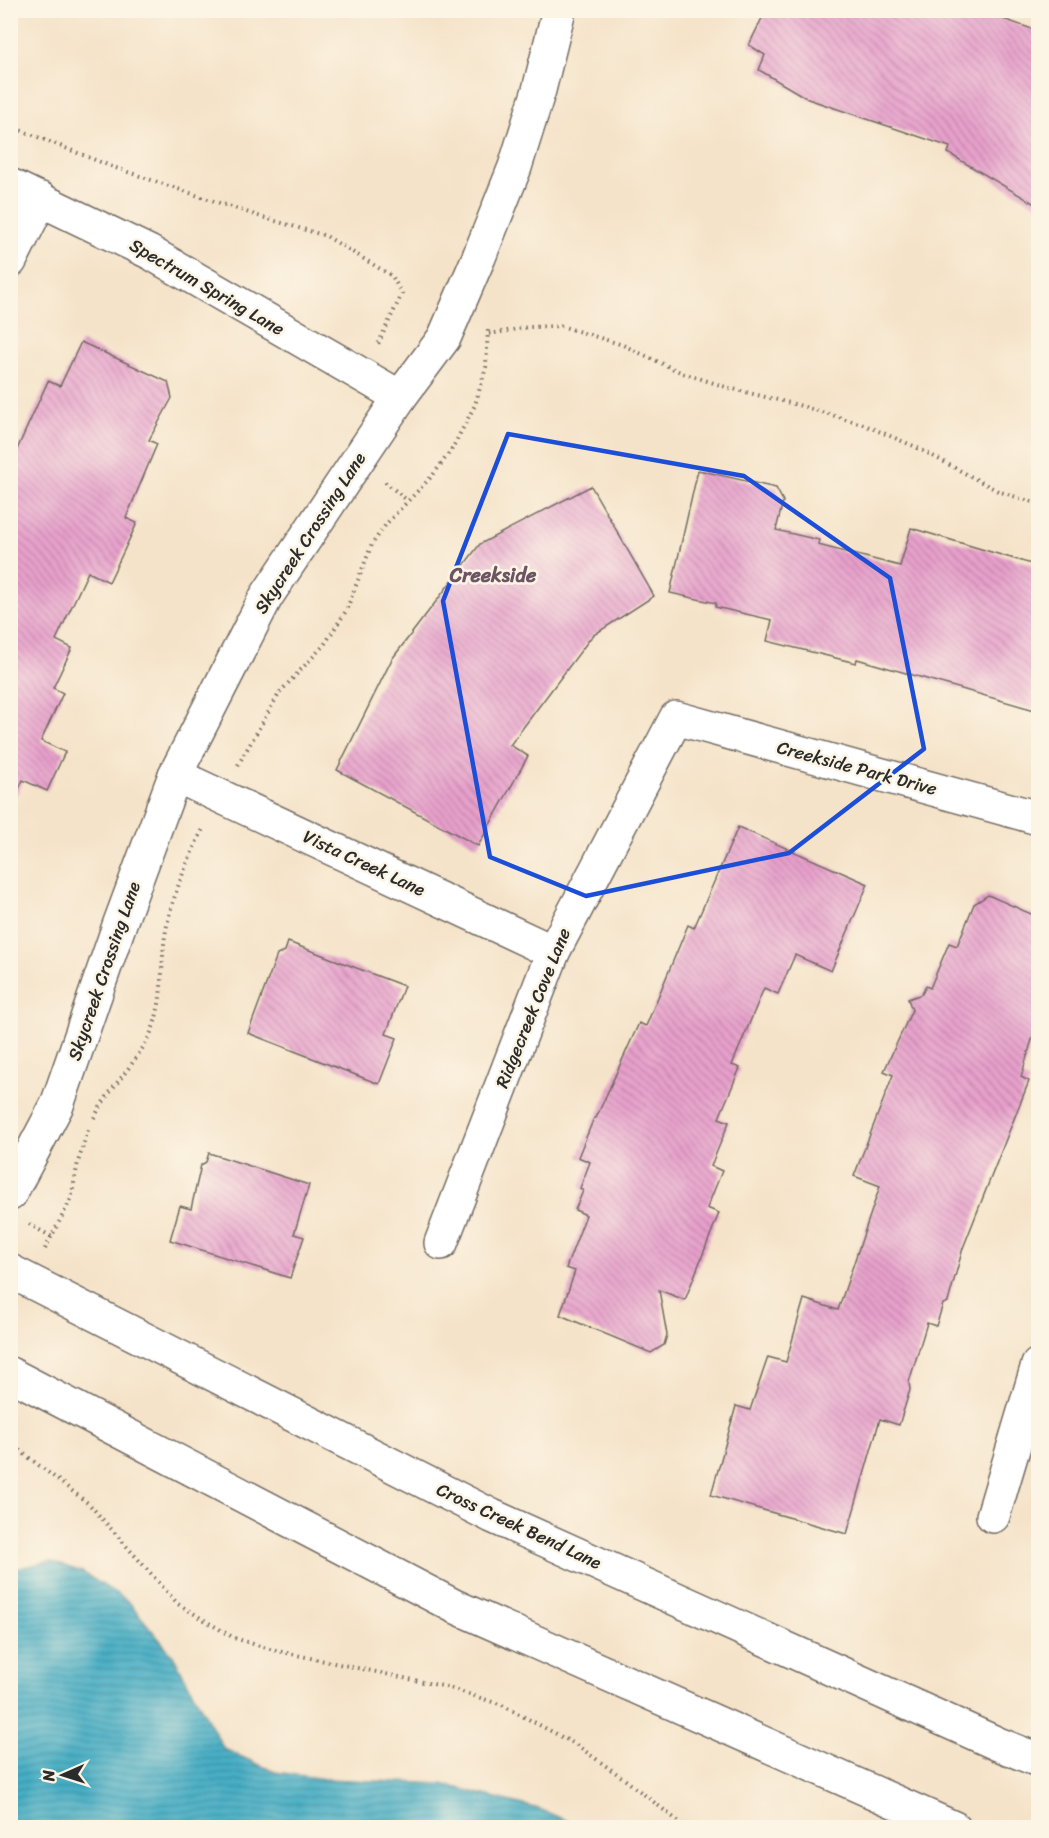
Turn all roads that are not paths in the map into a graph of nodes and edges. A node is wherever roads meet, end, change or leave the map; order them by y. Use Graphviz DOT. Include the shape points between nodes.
graph roads {
  1 [pos="559,10"];
  2 [pos="10,185"];
  3 [pos="41,199"];
  4 [pos="10,261"];
  5 [pos="400,397"];
  6 [pos="676,718"];
  7 [pos="175,775"];
  8 [pos="1038,818"];
  9 [pos="553,952"];
  10 [pos="10,1194"];
  11 [pos="441,1243"];
  12 [pos="10,1271"];
  13 [pos="1038,1365"];
  14 [pos="10,1374"];
  15 [pos="993,1516"];
  16 [pos="1038,1760"];
  17 [pos="954,1827"];
  1 -- 5 [label="street, Skycreek Crossing Lane" via="515,167 479,258 444,338"];
  2 -- 3 [label="street, Spectrum Spring Lane"];
  3 -- 4 [label="street"];
  3 -- 5 [label="street, Spectrum Spring Lane" via="149,252"];
  5 -- 7 [label="street, Skycreek Crossing Lane" via="266,597"];
  6 -- 8 [label="street, Creekside Park Drive"];
  6 -- 9 [label="street, Ridgecreek Cove Lane"];
  7 -- 9 [label="street, Vista Creek Lane"];
  7 -- 10 [label="street, Skycreek Crossing Lane" via="57,1105"];
  9 -- 11 [label="street, Ridgecreek Cove Lane"];
  12 -- 16 [label="street, Cross Creek Bend Lane" via="492,1516"];
  13 -- 15 [label="street"];
  14 -- 17 [label="street" via="454,1606"];
}
